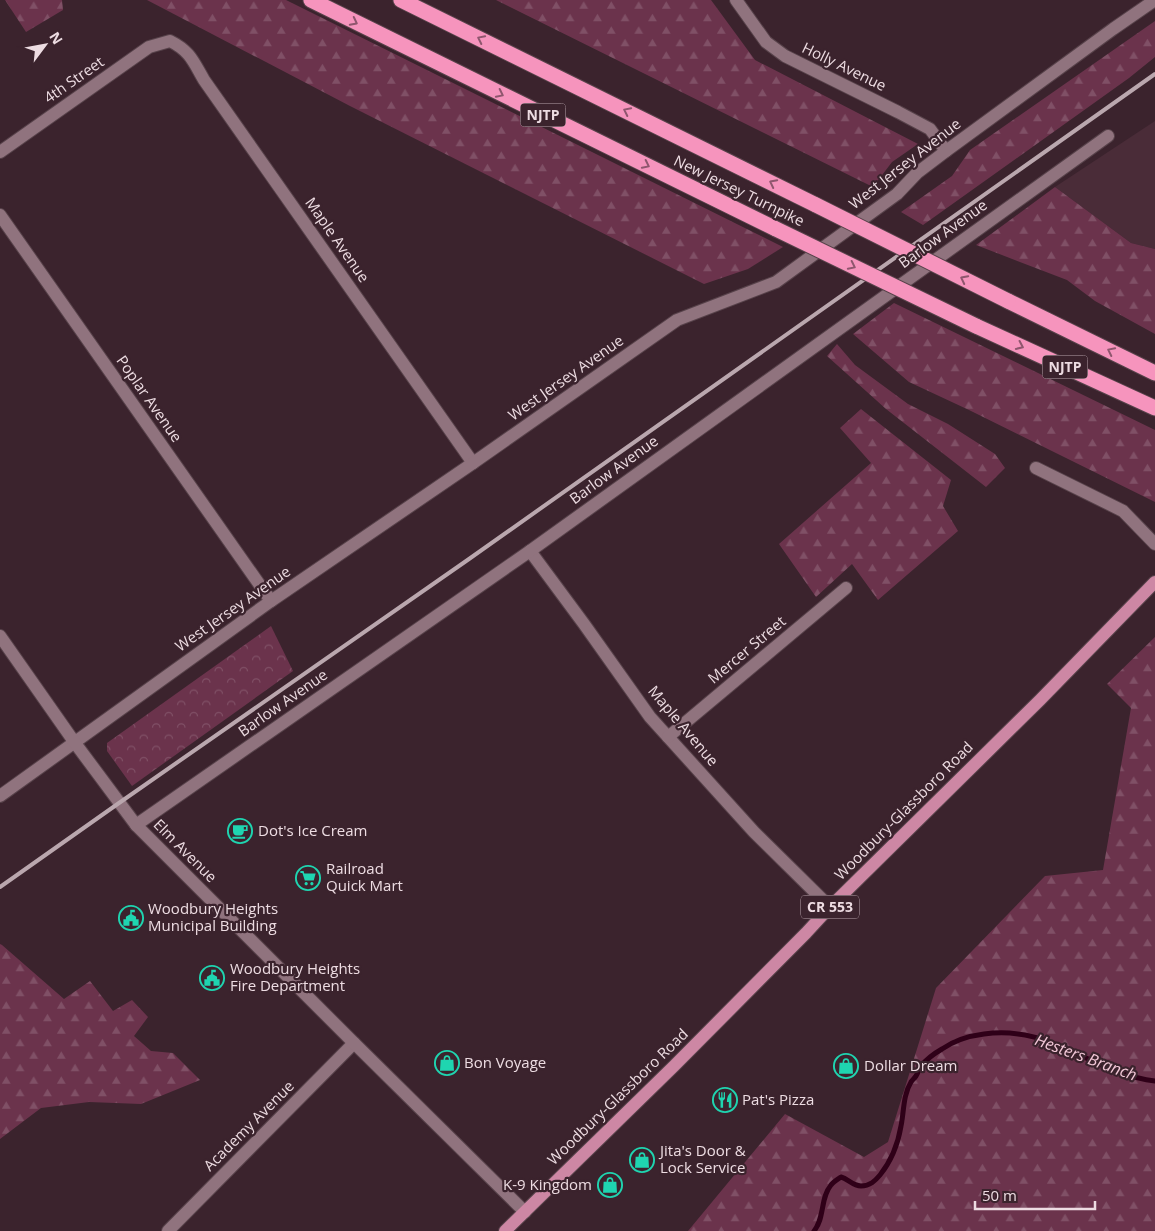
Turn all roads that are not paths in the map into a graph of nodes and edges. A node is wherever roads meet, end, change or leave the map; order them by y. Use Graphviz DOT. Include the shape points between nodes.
graph roads {
  1 [pos="310,0"];
  2 [pos="402,0"];
  3 [pos="736,0"];
  4 [pos="1155,0"];
  5 [pos="170,42"];
  6 [pos="1108,136"];
  7 [pos="946,151"];
  8 [pos="0,152"];
  9 [pos="0,215"];
  10 [pos="1155,373"];
  11 [pos="1155,408"];
  12 [pos="473,463"];
  13 [pos="1036,468"];
  14 [pos="1155,544"];
  15 [pos="530,551"];
  16 [pos="1155,582"];
  17 [pos="846,588"];
  18 [pos="271,601"];
  19 [pos="0,636"];
  20 [pos="668,737"];
  21 [pos="75,743"];
  22 [pos="0,796"];
  23 [pos="136,825"];
  24 [pos="830,907"];
  25 [pos="354,1043"];
  26 [pos="525,1212"];
  27 [pos="168,1231"];
  28 [pos="505,1231"];
  1 -- 11 [label="highway, New Jersey Turnpike / NJTP, one-way, bridge" via="976,326"];
  10 -- 2 [label="highway, New Jersey Turnpike / NJTP, one-way, bridge"];
  3 -- 7 [label="street, Holly Avenue" via="766,42 785,56 930,129"];
  4 -- 7 [label="street, West Jersey Avenue"];
  5 -- 8 [label="street, 4th Street" via="149,47"];
  5 -- 12 [label="street, Maple Avenue" via="190,55 204,80"];
  6 -- 15 [label="street, Barlow Avenue"];
  7 -- 12 [label="street, West Jersey Avenue" via="897,194 776,282 677,320"];
  9 -- 18 [label="street, Poplar Avenue"];
  12 -- 18 [label="street, West Jersey Avenue"];
  13 -- 14 [label="street" via="1123,511"];
  15 -- 20 [label="street, Maple Avenue" via="650,717"];
  15 -- 23 [label="street, Barlow Avenue"];
  16 -- 24 [label="main road, Woodbury-Glassboro Road / CR 553"];
  17 -- 20 [label="street, Mercer Street"];
  18 -- 21 [label="street, West Jersey Avenue"];
  19 -- 21 [label="street, Elm Avenue"];
  20 -- 24 [label="street, Maple Avenue" via="754,832"];
  21 -- 22 [label="street, West Jersey Avenue"];
  21 -- 23 [label="street, Elm Avenue"];
  23 -- 25 [label="street, Elm Avenue"];
  24 -- 26 [label="main road, Woodbury-Glassboro Road / CR 553"];
  25 -- 26 [label="street, Elm Avenue"];
  25 -- 27 [label="street, Academy Avenue"];
  26 -- 28 [label="main road, Woodbury-Glassboro Road / CR 553"];
}
